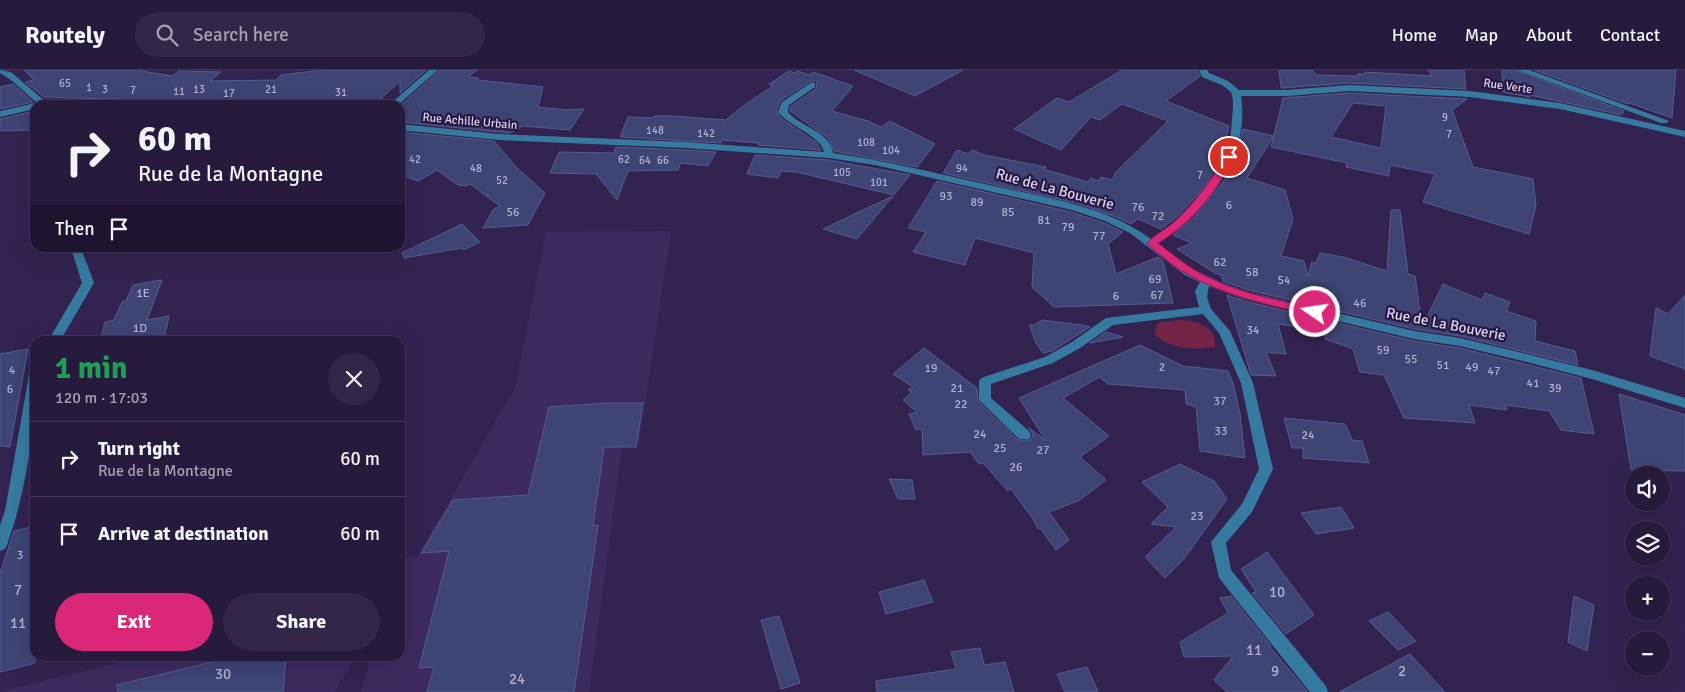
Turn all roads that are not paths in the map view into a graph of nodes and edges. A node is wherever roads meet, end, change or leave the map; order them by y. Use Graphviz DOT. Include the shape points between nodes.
graph roads {
  1 [pos="1,70"];
  2 [pos="434,70"];
  3 [pos="1203,70"];
  4 [pos="1521,70"];
  5 [pos="812,85"];
  6 [pos="1236,93"];
  7 [pos="36,100"];
  8 [pos="399,100"];
  9 [pos="30,107"];
  10 [pos="0,114"];
  11 [pos="405,127"];
  12 [pos="1685,129"];
  13 [pos="1685,134"];
  14 [pos="686,145"];
  15 [pos="828,155"];
  16 [pos="1152,243"];
  17 [pos="77,252"];
  18 [pos="1206,281"];
  19 [pos="1206,310"];
  20 [pos="57,336"];
  21 [pos="1685,403"];
  22 [pos="30,405"];
  23 [pos="1024,435"];
  24 [pos="0,545"];
  25 [pos="1320,692"];
  1 -- 7 [label="street" via="13,76"];
  2 -- 8 [label="street"];
  3 -- 6 [label="street" via="1205,75 1228,84"];
  4 -- 12 [label="street"];
  5 -- 15 [label="street" via="785,104 783,112 788,120 823,141 828,147"];
  6 -- 13 [label="street, Rue Verte" via="1349,88 1470,94 1560,106"];
  6 -- 16 [label="street" via="1234,144 1223,169 1181,221"];
  9 -- 10 [label="street"];
  11 -- 14 [label="street, Rue Achille Urbain" via="538,139"];
  14 -- 15 [label="street, Rue de La Bouverie"];
  15 -- 16 [label="street, Rue de La Bouverie" via="875,162 1084,210 1127,227"];
  16 -- 18 [label="street, Rue de La Bouverie" via="1181,267"];
  17 -- 20 [label="street" via="88,283"];
  18 -- 19 [label="street" via="1201,291"];
  18 -- 21 [label="street, Rue de La Bouverie" via="1271,302 1573,369"];
  19 -- 23 [label="street" via="1110,321 1048,360 985,381 985,400"];
  19 -- 25 [label="street" via="1224,331 1247,383 1266,469 1247,508 1218,542 1224,573"];
  22 -- 24 [label="street" via="12,511"];
}
